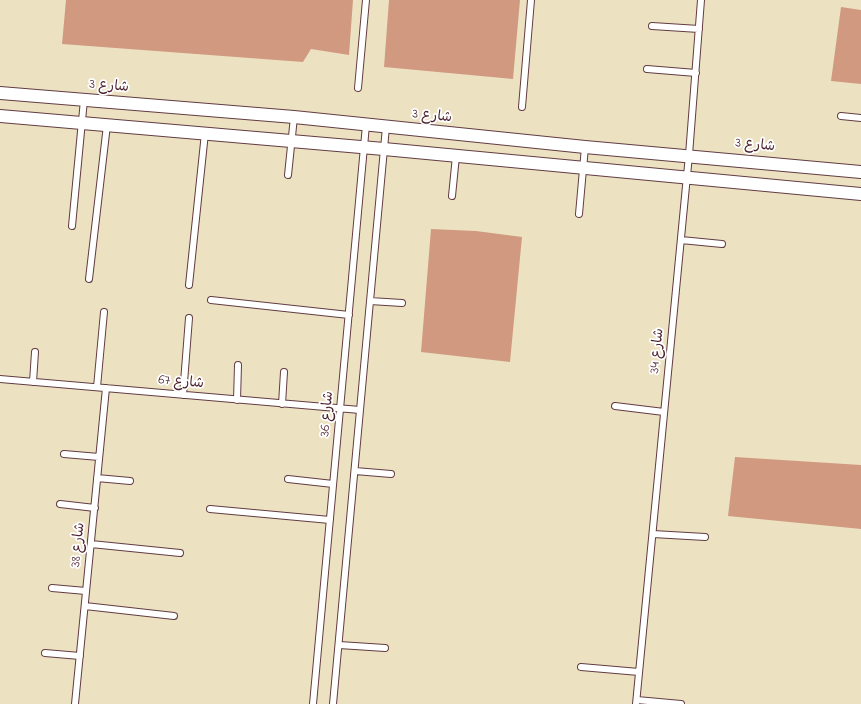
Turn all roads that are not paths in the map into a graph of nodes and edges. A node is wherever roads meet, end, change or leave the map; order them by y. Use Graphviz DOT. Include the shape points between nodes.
graph roads {
  1 [pos="366,0"];
  2 [pos="531,0"];
  3 [pos="701,0"];
  4 [pos="652,26"];
  5 [pos="699,29"];
  6 [pos="647,69"];
  7 [pos="696,73"];
  8 [pos="358,88"];
  9 [pos="0,93"];
  10 [pos="84,100"];
  11 [pos="522,107"];
  12 [pos="0,116"];
  13 [pos="841,116"];
  14 [pos="294,118"];
  15 [pos="861,118"];
  16 [pos="82,123"];
  17 [pos="107,125"];
  18 [pos="366,125"];
  19 [pos="386,127"];
  20 [pos="205,133"];
  21 [pos="292,141"];
  22 [pos="364,147"];
  23 [pos="584,147"];
  24 [pos="384,149"];
  25 [pos="689,155"];
  26 [pos="456,156"];
  27 [pos="583,169"];
  28 [pos="861,172"];
  29 [pos="288,175"];
  30 [pos="687,178"];
  31 [pos="861,194"];
  32 [pos="452,196"];
  33 [pos="579,214"];
  34 [pos="72,226"];
  35 [pos="681,240"];
  36 [pos="722,244"];
  37 [pos="89,279"];
  38 [pos="189,285"];
  39 [pos="212,300"];
  40 [pos="370,300"];
  41 [pos="402,303"];
  42 [pos="104,312"];
  43 [pos="349,315"];
  44 [pos="189,318"];
  45 [pos="35,352"];
  46 [pos="238,365"];
  47 [pos="284,372"];
  48 [pos="0,379"];
  49 [pos="33,382"];
  50 [pos="96,388"];
  51 [pos="106,388"];
  52 [pos="183,395"];
  53 [pos="237,400"];
  54 [pos="282,404"];
  55 [pos="615,406"];
  56 [pos="340,408"];
  57 [pos="360,410"];
  58 [pos="664,412"];
  59 [pos="64,454"];
  60 [pos="99,457"];
  61 [pos="355,471"];
  62 [pos="391,474"];
  63 [pos="97,478"];
  64 [pos="288,479"];
  65 [pos="130,481"];
  66 [pos="333,484"];
  67 [pos="60,504"];
  68 [pos="94,508"];
  69 [pos="210,509"];
  70 [pos="330,520"];
  71 [pos="653,534"];
  72 [pos="705,537"];
  73 [pos="91,544"];
  74 [pos="180,553"];
  75 [pos="52,588"];
  76 [pos="86,591"];
  77 [pos="85,606"];
  78 [pos="174,616"];
  79 [pos="339,645"];
  80 [pos="385,648"];
  81 [pos="45,653"];
  82 [pos="80,656"];
  83 [pos="581,667"];
  84 [pos="639,672"];
  85 [pos="636,702"];
  86 [pos="75,704"];
  87 [pos="313,704"];
  88 [pos="334,704"];
  89 [pos="682,704"];
  1 -- 8 [label="lane"];
  2 -- 11 [label="lane"];
  3 -- 5 [label="lane, شارع 34"];
  4 -- 5 [label="lane"];
  5 -- 7 [label="lane, شارع 34"];
  6 -- 7 [label="lane"];
  7 -- 25 [label="lane, شارع 34"];
  9 -- 10 [label="street, شارع 3"];
  10 -- 14 [label="street, شارع 3"];
  10 -- 16 [label="lane"];
  12 -- 16 [label="street"];
  13 -- 15 [label="lane"];
  14 -- 18 [label="street, شارع 3"];
  14 -- 21 [label="lane"];
  16 -- 17 [label="street"];
  16 -- 34 [label="lane"];
  17 -- 20 [label="street"];
  17 -- 37 [label="lane"];
  18 -- 19 [label="street, شارع 3"];
  18 -- 22 [label="lane, شارع 36"];
  19 -- 23 [label="street, شارع 3"];
  19 -- 24 [label="lane"];
  20 -- 21 [label="street"];
  20 -- 38 [label="lane"];
  21 -- 22 [label="street"];
  21 -- 29 [label="lane"];
  22 -- 24 [label="street"];
  22 -- 43 [label="lane, شارع 36"];
  23 -- 25 [label="street, شارع 3"];
  23 -- 27 [label="lane"];
  24 -- 26 [label="street"];
  24 -- 40 [label="lane"];
  25 -- 28 [label="street, شارع 3"];
  25 -- 30 [label="lane, شارع 34"];
  26 -- 27 [label="street"];
  26 -- 32 [label="lane"];
  27 -- 30 [label="street"];
  27 -- 33 [label="lane"];
  30 -- 31 [label="street"];
  30 -- 35 [label="lane, شارع 34"];
  35 -- 36 [label="lane"];
  35 -- 58 [label="lane, شارع 34"];
  39 -- 43 [label="lane"];
  40 -- 41 [label="lane"];
  40 -- 57 [label="lane"];
  42 -- 50 [label="lane"];
  43 -- 56 [label="lane, شارع 36"];
  44 -- 52 [label="lane"];
  45 -- 49 [label="lane"];
  46 -- 53 [label="lane"];
  47 -- 54 [label="lane"];
  48 -- 49 [label="lane, شارع 67"];
  49 -- 50 [label="lane, شارع 67"];
  50 -- 51 [label="lane, شارع 67"];
  51 -- 52 [label="lane, شارع 67"];
  51 -- 60 [label="lane, شارع 38"];
  52 -- 53 [label="lane, شارع 67"];
  53 -- 54 [label="lane, شارع 67"];
  54 -- 56 [label="lane, شارع 67"];
  55 -- 58 [label="lane"];
  56 -- 57 [label="lane, شارع 67"];
  56 -- 66 [label="lane, شارع 36"];
  57 -- 61 [label="lane"];
  58 -- 71 [label="lane, شارع 34"];
  59 -- 60 [label="lane"];
  60 -- 63 [label="lane, شارع 38"];
  61 -- 62 [label="lane"];
  61 -- 79 [label="lane"];
  63 -- 65 [label="lane"];
  63 -- 68 [label="lane, شارع 38"];
  64 -- 66 [label="lane"];
  66 -- 70 [label="lane, شارع 36"];
  67 -- 68 [label="lane"];
  68 -- 73 [label="lane, شارع 38"];
  69 -- 70 [label="lane"];
  70 -- 87 [label="lane, شارع 36"];
  71 -- 72 [label="lane"];
  71 -- 84 [label="lane, شارع 34"];
  73 -- 74 [label="lane"];
  73 -- 76 [label="lane, شارع 38"];
  75 -- 76 [label="lane"];
  76 -- 77 [label="lane, شارع 38"];
  77 -- 78 [label="lane"];
  77 -- 82 [label="lane, شارع 38"];
  79 -- 80 [label="lane"];
  79 -- 88 [label="lane"];
  81 -- 82 [label="lane"];
  82 -- 86 [label="lane, شارع 38"];
  83 -- 84 [label="lane"];
  84 -- 85 [label="lane, شارع 34"];
  85 -- 89 [label="lane"];
}
